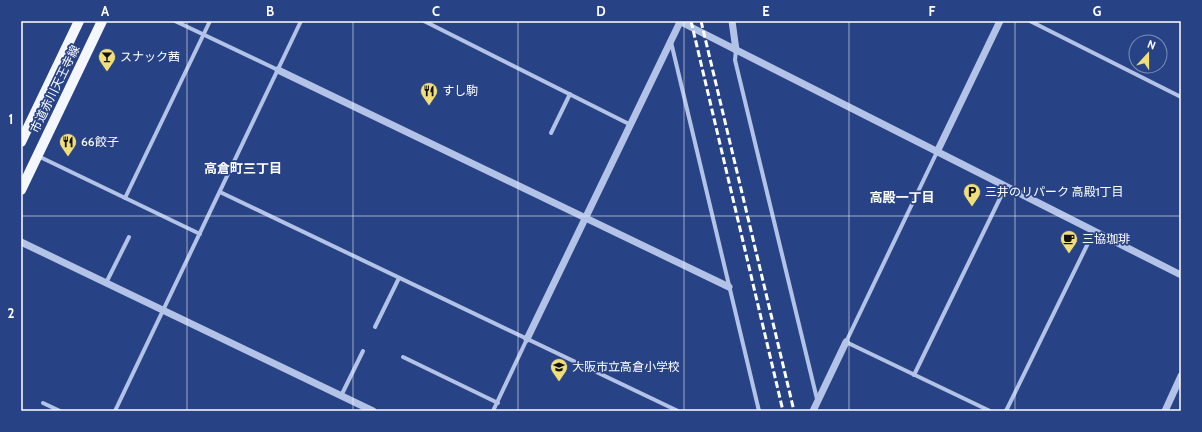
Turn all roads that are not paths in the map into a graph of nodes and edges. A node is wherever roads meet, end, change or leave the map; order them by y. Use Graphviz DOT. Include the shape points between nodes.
graph roads {
  1 [pos="78,21"];
  2 [pos="102,21"];
  3 [pos="175,21"];
  4 [pos="210,21"];
  5 [pos="302,21"];
  6 [pos="424,21"];
  7 [pos="680,21"];
  8 [pos="732,21"];
  9 [pos="1000,21"];
  10 [pos="1030,21"];
  11 [pos="203,34"];
  12 [pos="671,40"];
  13 [pos="736,50"];
  14 [pos="278,70"];
  15 [pos="570,94"];
  16 [pos="1181,97"];
  17 [pos="631,125"];
  18 [pos="552,134"];
  19 [pos="21,142"];
  20 [pos="937,152"];
  21 [pos="38,156"];
  22 [pos="1006,186"];
  23 [pos="21,190"];
  24 [pos="220,192"];
  25 [pos="125,198"];
  26 [pos="586,218"];
  27 [pos="1094,231"];
  28 [pos="200,234"];
  29 [pos="129,237"];
  30 [pos="21,242"];
  31 [pos="1181,276"];
  32 [pos="399,278"];
  33 [pos="106,283"];
  34 [pos="729,286"];
  35 [pos="163,311"];
  36 [pos="375,327"];
  37 [pos="528,339"];
  38 [pos="846,342"];
  39 [pos="363,351"];
  40 [pos="403,356"];
  41 [pos="914,375"];
  42 [pos="1181,376"];
  43 [pos="341,396"];
  44 [pos="43,403"];
  45 [pos="498,403"];
  46 [pos="816,407"];
  47 [pos="60,411"];
  48 [pos="115,411"];
  49 [pos="373,411"];
  50 [pos="494,411"];
  51 [pos="678,411"];
  52 [pos="759,411"];
  53 [pos="990,411"];
  54 [pos="1006,411"];
  55 [pos="1164,411"];
  1 -- 19 [label="main road, 市道赤川天王寺線"];
  2 -- 21 [label="main road, 市道赤川天王寺線"];
  3 -- 11 [label="street"];
  4 -- 11 [label="street"];
  5 -- 14 [label="street"];
  6 -- 15 [label="street"];
  7 -- 12 [label="street"];
  7 -- 13 [label="street"];
  8 -- 13 [label="street"];
  9 -- 20 [label="street"];
  10 -- 16 [label="street"];
  11 -- 14 [label="street"];
  11 -- 25 [label="street"];
  12 -- 17 [label="street"];
  12 -- 34 [label="street"];
  13 -- 20 [label="street"];
  13 -- 46 [label="street" via="735,60"];
  14 -- 24 [label="street"];
  14 -- 26 [label="street"];
  15 -- 17 [label="street"];
  15 -- 18 [label="street"];
  17 -- 26 [label="street"];
  20 -- 22 [label="street"];
  20 -- 38 [label="street"];
  21 -- 23 [label="main road, 市道赤川天王寺線"];
  21 -- 25 [label="street"];
  22 -- 27 [label="street"];
  22 -- 41 [label="street"];
  24 -- 28 [label="street"];
  24 -- 32 [label="street"];
  25 -- 28 [label="street"];
  26 -- 34 [label="street"];
  26 -- 37 [label="street"];
  27 -- 31 [label="street"];
  27 -- 54 [label="street"];
  28 -- 35 [label="street"];
  29 -- 33 [label="street"];
  30 -- 33 [label="street"];
  32 -- 36 [label="street"];
  32 -- 37 [label="street"];
  33 -- 35 [label="street"];
  34 -- 52 [label="street"];
  35 -- 43 [label="street"];
  35 -- 48 [label="street"];
  37 -- 45 [label="street"];
  37 -- 51 [label="street"];
  38 -- 41 [label="street"];
  38 -- 46 [label="street"];
  39 -- 43 [label="street"];
  40 -- 45 [label="street"];
  41 -- 53 [label="street"];
  42 -- 55 [label="street"];
  43 -- 49 [label="street"];
  44 -- 47 [label="street"];
  45 -- 50 [label="street"];
}
